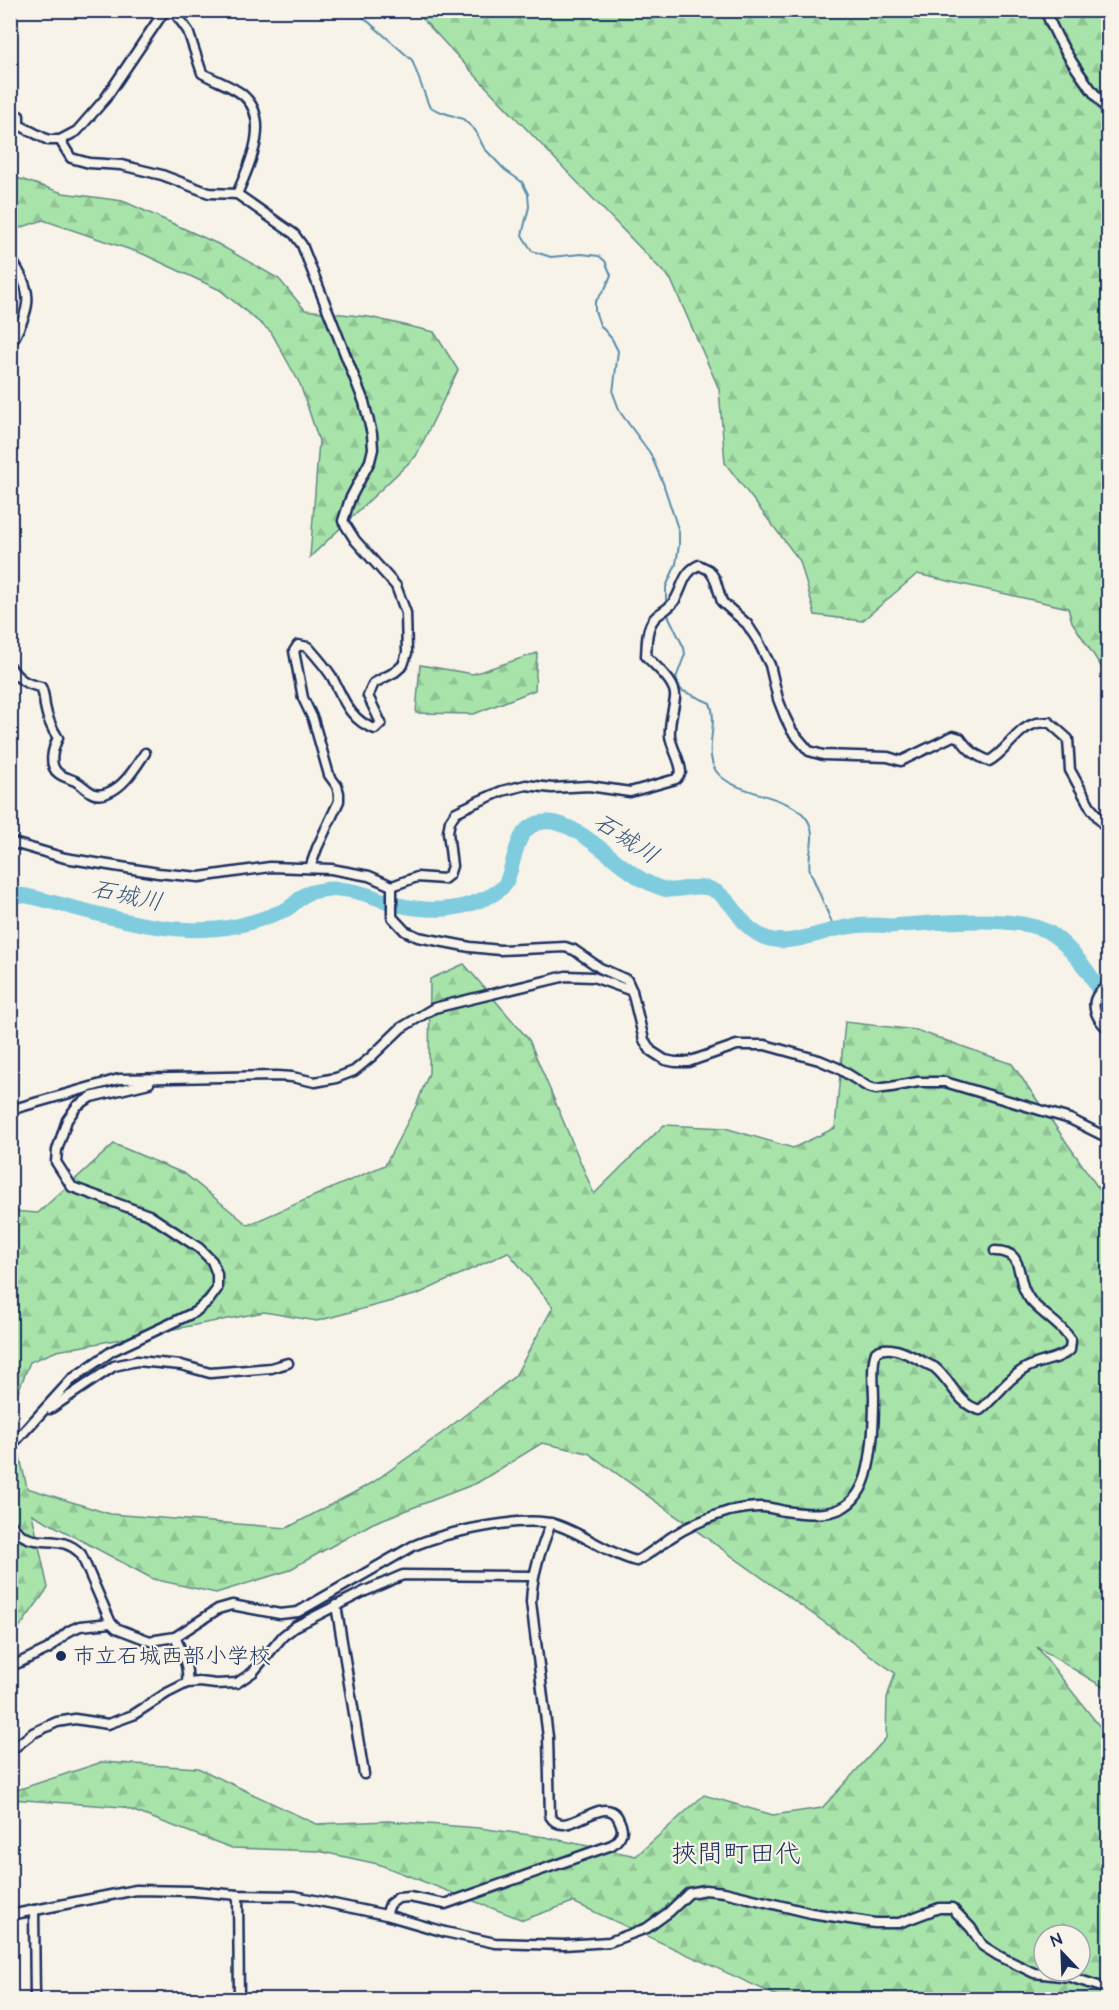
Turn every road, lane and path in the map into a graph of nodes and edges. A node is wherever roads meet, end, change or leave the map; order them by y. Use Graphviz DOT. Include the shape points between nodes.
graph roads {
  1 [pos="165,10"];
  2 [pos="173,10"];
  3 [pos="1045,10"];
  4 [pos="1108,111"];
  5 [pos="10,112"];
  6 [pos="15,124"];
  7 [pos="60,140"];
  8 [pos="237,194"];
  9 [pos="10,258"];
  10 [pos="10,346"];
  11 [pos="10,667"];
  12 [pos="145,753"];
  13 [pos="1108,830"];
  14 [pos="10,842"];
  15 [pos="310,868"];
  16 [pos="392,888"];
  17 [pos="1108,985"];
  18 [pos="632,991"];
  19 [pos="1108,1028"];
  20 [pos="165,1078"];
  21 [pos="10,1110"];
  22 [pos="1108,1138"];
  23 [pos="995,1251"];
  24 [pos="288,1363"];
  25 [pos="40,1416"];
  26 [pos="10,1447"];
  27 [pos="10,1523"];
  28 [pos="551,1523"];
  29 [pos="533,1576"];
  30 [pos="336,1605"];
  31 [pos="111,1623"];
  32 [pos="175,1637"];
  33 [pos="10,1667"];
  34 [pos="187,1683"];
  35 [pos="10,1751"];
  36 [pos="364,1773"];
  37 [pos="238,1895"];
  38 [pos="34,1910"];
  39 [pos="10,1915"];
  40 [pos="386,1915"];
  41 [pos="1108,1989"];
  42 [pos="35,2000"];
  43 [pos="239,2000"];
  1 -- 7 [label="street" via="105,99 77,131"];
  2 -- 8 [label="street" via="188,31 202,73 242,95 251,105 258,128 248,170"];
  3 -- 4 [label="street" via="1072,64"];
  5 -- 6 [label="street" via="19,116"];
  6 -- 7 [label="street" via="48,140"];
  7 -- 8 [label="street" via="71,158 162,175 209,193"];
  8 -- 15 [label="street" via="294,234 320,287 368,413 372,434 370,461 343,521 396,586 406,613 407,653 403,665 374,683 368,696 381,723 375,729 363,725 353,715 331,675 308,647 298,645 294,651 303,698 339,793"];
  9 -- 10 [label="street" via="28,292 25,314"];
  11 -- 12 [label="street" via="20,680 41,687 58,738 52,759 54,768 88,793 98,795 119,786"];
  13 -- 16 [label="street" via="1070,770 1068,739 1049,722 1033,724 1000,756 989,761 952,736 901,761 809,752 785,717 770,665 758,641 747,624 722,602 709,570 699,565 685,576 675,600 654,618 647,635 646,656 671,683 675,696 669,723 671,741 681,765 676,779 630,792 589,786 552,789 526,785 502,791 456,812 450,821 449,875 435,880 417,878"];
  14 -- 15 [label="street" via="65,858 199,877 270,867"];
  15 -- 16 [label="street" via="369,876"];
  16 -- 18 [label="street" via="392,917 405,931 470,947 565,947 627,980"];
  17 -- 19 [label="street" via="1095,1002 1098,1018"];
  18 -- 20 [label="street" via="593,977 566,976 434,1008 401,1028 354,1071 315,1082 277,1076"];
  18 -- 22 [label="street" via="644,1040 651,1051 665,1060 688,1062 737,1045 765,1045 819,1060 868,1087 945,1082 1070,1119"];
  20 -- 21 [label="street" via="119,1079"];
  20 -- 25 [label="street" via="91,1097 76,1106 67,1120 56,1162 72,1188 149,1215 199,1248 212,1262 217,1289 195,1312 112,1351 72,1379"];
  23 -- 28 [label="street" via="1010,1253 1017,1260 1022,1287 1032,1302 1065,1331 1071,1340 1070,1350 1061,1357 1024,1369 980,1410 966,1404 934,1367 889,1348 876,1352 869,1463 859,1492 845,1507 825,1514 762,1507 730,1511 690,1526 636,1561"];
  24 -- 25 [label="street" via="210,1373 182,1365 137,1361 114,1366"];
  25 -- 26 [label="street"];
  27 -- 31 [label="street" via="22,1537 72,1545 81,1554"];
  28 -- 29 [label="street"];
  28 -- 32 [label="street" via="542,1520 495,1524 429,1539 298,1612 280,1614 232,1605 218,1609"];
  29 -- 30 [label="street" via="403,1575"];
  29 -- 40 [label="street" via="531,1602 548,1737 550,1816 553,1822 566,1824 600,1810 609,1811 618,1818 620,1836 612,1845 445,1904 398,1898 390,1904"];
  30 -- 34 [label="street" via="283,1636 244,1680 230,1685"];
  30 -- 36 [label="street"];
  31 -- 32 [label="street" via="150,1641"];
  31 -- 33 [label="street" via="80,1626 48,1649"];
  32 -- 34 [label="street" via="184,1656"];
  34 -- 35 [label="street" via="134,1715 108,1724 75,1719 57,1722 33,1733"];
  37 -- 38 [label="street" via="136,1890"];
  37 -- 40 [label="street" via="295,1896"];
  37 -- 43 [label="street"];
  38 -- 39 [label="street"];
  38 -- 42 [label="street"];
  40 -- 41 [label="street" via="495,1943 564,1945 609,1942 647,1928 689,1893 705,1890 875,1923 899,1923 939,1908 952,1908 983,1946 999,1956 1034,1972 1070,1977"];
}
